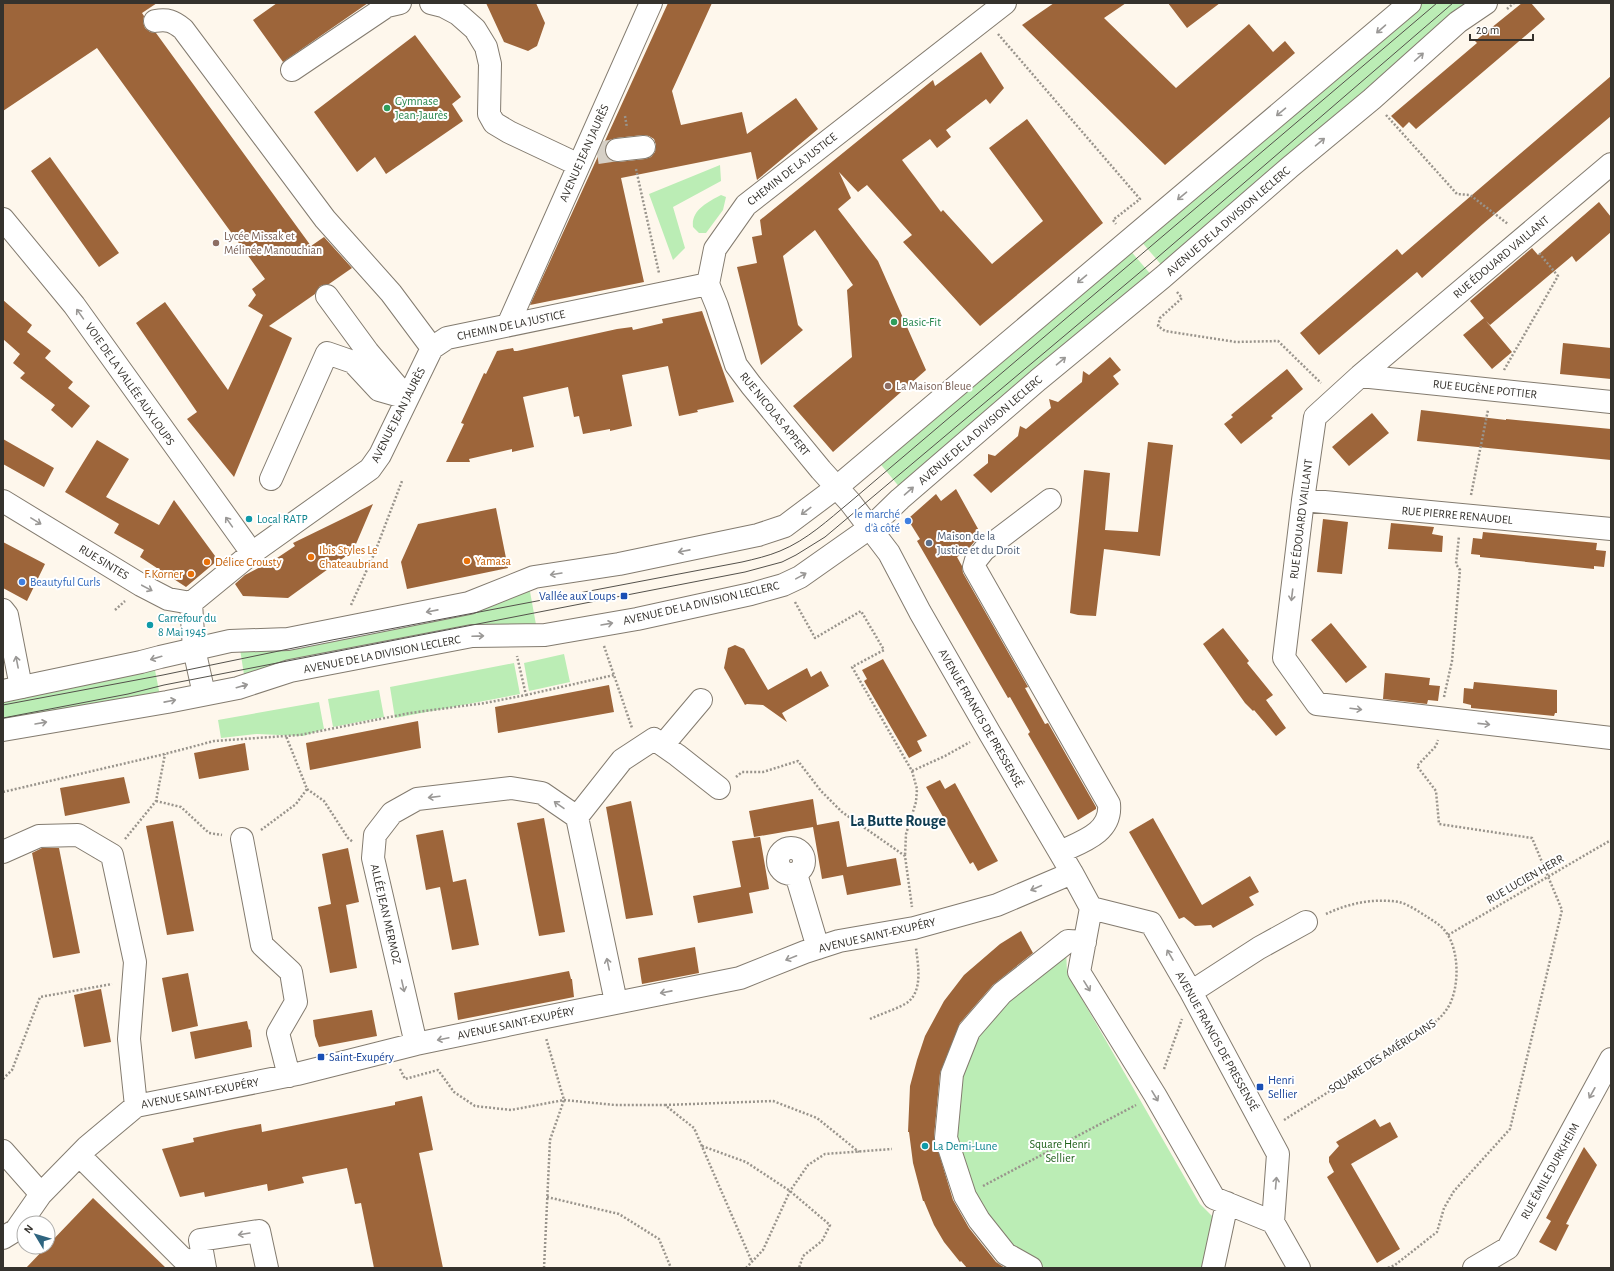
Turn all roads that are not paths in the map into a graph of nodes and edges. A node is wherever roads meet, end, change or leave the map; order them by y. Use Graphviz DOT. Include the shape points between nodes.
graph roads {
  1 [pos="400,3"];
  2 [pos="431,3"];
  3 [pos="651,3"];
  4 [pos="1005,3"];
  5 [pos="1410,3"];
  6 [pos="1486,3"];
  7 [pos="155,21"];
  8 [pos="292,70"];
  9 [pos="609,153"];
  10 [pos="1611,164"];
  11 [pos="3,219"];
  12 [pos="708,284"];
  13 [pos="327,296"];
  14 [pos="508,325"];
  15 [pos="439,343"];
  16 [pos="1360,376"];
  17 [pos="407,398"];
  18 [pos="1611,402"];
  19 [pos="271,479"];
  20 [pos="837,487"];
  21 [pos="1050,500"];
  22 [pos="1302,500"];
  23 [pos="3,501"];
  24 [pos="870,527"];
  25 [pos="1611,529"];
  26 [pos="252,553"];
  27 [pos="191,603"];
  28 [pos="3,610"];
  29 [pos="194,649"];
  30 [pos="12,689"];
  31 [pos="204,694"];
  32 [pos="702,700"];
  33 [pos="3,730"];
  34 [pos="1611,738"];
  35 [pos="663,745"];
  36 [pos="719,788"];
  37 [pos="577,817"];
  38 [pos="242,839"];
  39 [pos="3,852"];
  40 [pos="1060,852"];
  41 [pos="1072,873"];
  42 [pos="796,874"];
  43 [pos="1091,908"];
  44 [pos="1306,922"];
  45 [pos="1084,942"];
  46 [pos="818,948"];
  47 [pos="1191,992"];
  48 [pos="616,1002"];
  49 [pos="416,1044"];
  50 [pos="1611,1058"];
  51 [pos="289,1076"];
  52 [pos="136,1106"];
  53 [pos="3,1151"];
  54 [pos="79,1155"];
  55 [pos="41,1194"];
  56 [pos="1227,1203"];
  57 [pos="1272,1222"];
  58 [pos="3,1238"];
  59 [pos="204,1268"];
  60 [pos="267,1268"];
  61 [pos="1031,1268"];
  62 [pos="1213,1268"];
  63 [pos="1299,1268"];
  64 [pos="1474,1268"];
  1 -- 8 [label="street" via="387,6"];
  2 -- 9 [label="street" via="458,14 475,29 486,47 490,64 489,114 494,123 509,132"];
  3 -- 9 [label="street, AVENUE JEAN JAURÈS" via="617,82"];
  4 -- 12 [label="street, CHEMIN DE LA JUSTICE" via="746,205 715,249"];
  5 -- 20 [label="street, one-way"];
  24 -- 6 [label="street, AVENUE DE LA DIVISION LECLERC, one-way" via="1038,380 1372,99 1458,22"];
  7 -- 15 [label="street" via="166,19 184,29 325,219"];
  9 -- 14 [label="street, AVENUE JEAN JAURÈS"];
  10 -- 16 [label="street, RUE ÉDOUARD VAILLANT" via="1531,244"];
  26 -- 11 [label="street, VOIE DE LA VALLÉE AUX LOUPS, one-way" via="74,305"];
  12 -- 14 [label="street, CHEMIN DE LA JUSTICE"];
  12 -- 20 [label="street, RUE NICOLAS APPERT" via="736,365"];
  13 -- 17 [label="street" via="368,352"];
  14 -- 15 [label="street, CHEMIN DE LA JUSTICE"];
  15 -- 17 [label="street, AVENUE JEAN JAURÈS"];
  16 -- 18 [label="street, RUE EUGÈNE POTTIER"];
  16 -- 22 [label="street, RUE ÉDOUARD VAILLANT" via="1315,417"];
  17 -- 19 [label="street" via="379,390 353,362 327,353"];
  17 -- 26 [label="street, AVENUE JEAN JAURÈS" via="380,456 370,469"];
  20 -- 24 [label="street, RUE NICOLAS APPERT"];
  20 -- 29 [label="street, one-way" via="785,526 758,535 618,564 534,578 469,604 288,640 230,641"];
  21 -- 40 [label="street" via="984,550 974,567 1109,804 1105,826 1096,834"];
  22 -- 25 [label="street, RUE PIERRE RENAUDEL"];
  22 -- 34 [label="street, RUE ÉDOUARD VAILLANT, one-way" via="1284,658 1317,704 1444,711"];
  23 -- 27 [label="street, RUE SINTES, one-way" via="141,585 168,599"];
  31 -- 24 [label="street, AVENUE DE LA DIVISION LECLERC, one-way" via="238,688 290,671 472,636 545,635 637,619 751,594 800,577"];
  24 -- 40 [label="street, AVENUE FRANCIS DE PRESSENSÉ" via="889,553 920,612"];
  26 -- 27 [label="street, AVENUE JEAN JAURÈS"];
  27 -- 29 [label="street"];
  30 -- 28 [label="street, one-way" via="12,637 7,615"];
  29 -- 30 [label="street, one-way"];
  29 -- 31 [label="street"];
  33 -- 31 [label="street, AVENUE DE LA DIVISION LECLERC, one-way"];
  32 -- 35 [label="street"];
  35 -- 36 [label="street"];
  35 -- 37 [label="street" via="654,739 622,760"];
  48 -- 37 [label="street, one-way"];
  37 -- 49 [label="street, ALLÉE JEAN MERMOZ, one-way" via="542,793 511,788 417,799 392,814 375,835 373,858"];
  38 -- 51 [label="street" via="262,945 291,972 296,1002 278,1033"];
  39 -- 52 [label="street" via="39,836 78,836 112,855 135,962 129,1040"];
  40 -- 41 [label="street, AVENUE FRANCIS DE PRESSENSÉ"];
  41 -- 43 [label="street, AVENUE FRANCIS DE PRESSENSÉ"];
  41 -- 46 [label="street, AVENUE SAINT-EXUPÉRY, one-way" via="997,905 914,928 839,941"];
  42 -- 46 [label="street"];
  43 -- 45 [label="street"];
  47 -- 43 [label="street, AVENUE FRANCIS DE PRESSENSÉ, one-way" via="1152,923"];
  44 -- 47 [label="street" via="1259,948"];
  45 -- 56 [label="street, one-way" via="1079,972 1155,1095 1214,1198"];
  45 -- 61 [label="street" via="1068,941 1002,994 969,1031 952,1074 946,1138 965,1196 979,1220 1006,1254"];
  46 -- 48 [label="street, AVENUE SAINT-EXUPÉRY, one-way" via="740,978"];
  57 -- 47 [label="street, AVENUE FRANCIS DE PRESSENSÉ, one-way" via="1278,1154"];
  48 -- 49 [label="street, AVENUE SAINT-EXUPÉRY, one-way"];
  49 -- 51 [label="street, AVENUE SAINT-EXUPÉRY"];
  50 -- 64 [label="street, RUE ÉMILE DURKHEIM, one-way" via="1508,1248"];
  51 -- 52 [label="street, AVENUE SAINT-EXUPÉRY"];
  52 -- 54 [label="street, AVENUE SAINT-EXUPÉRY"];
  53 -- 55 [label="street"];
  54 -- 55 [label="street, AVENUE SAINT-EXUPÉRY"];
  54 -- 59 [label="street" via="182,1258"];
  55 -- 58 [label="street, AVENUE SAINT-EXUPÉRY" via="16,1230"];
  56 -- 57 [label="street"];
  56 -- 62 [label="street"];
  57 -- 63 [label="street"];
  60 -- 59 [label="street, one-way" via="259,1231 200,1240"];
}
